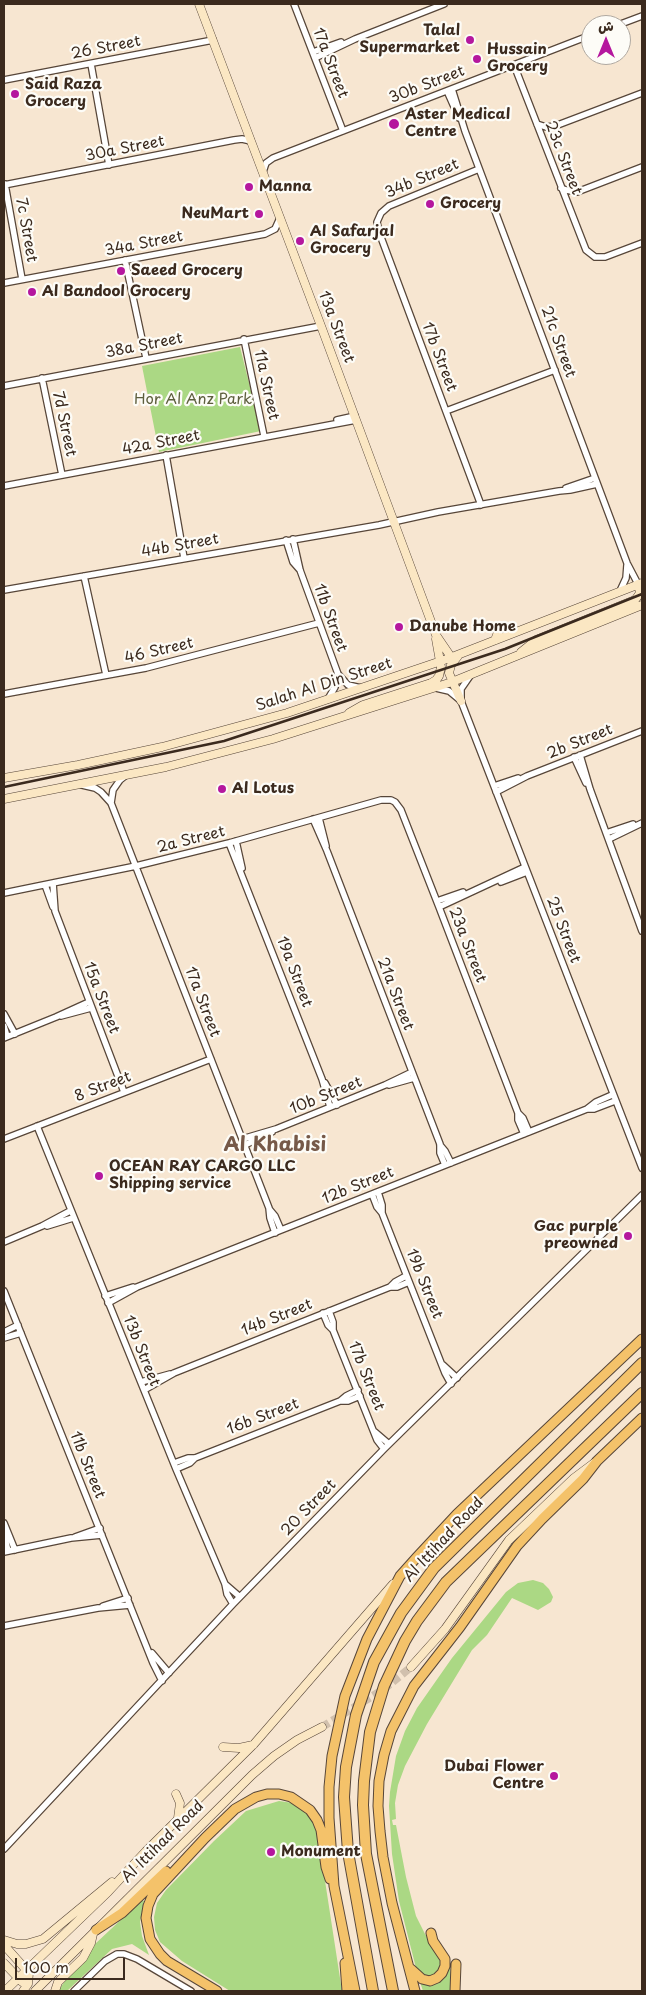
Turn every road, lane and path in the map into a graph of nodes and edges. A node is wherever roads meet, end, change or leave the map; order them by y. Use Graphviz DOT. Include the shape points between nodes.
graph roads {
  1 [pos="198,4"];
  2 [pos="294,4"];
  3 [pos="444,4"];
  4 [pos="212,40"];
  5 [pos="581,40"];
  6 [pos="314,55"];
  7 [pos="91,64"];
  8 [pos="514,65"];
  9 [pos="4,80"];
  10 [pos="450,90"];
  11 [pos="642,93"];
  12 [pos="537,124"];
  13 [pos="343,131"];
  14 [pos="251,141"];
  15 [pos="256,155"];
  16 [pos="273,158"];
  17 [pos="109,165"];
  18 [pos="642,167"];
  19 [pos="479,168"];
  20 [pos="262,172"];
  21 [pos="4,184"];
  22 [pos="561,188"];
  23 [pos="280,218"];
  24 [pos="378,218"];
  25 [pos="642,243"];
  26 [pos="125,260"];
  27 [pos="22,279"];
  28 [pos="4,283"];
  29 [pos="320,324"];
  30 [pos="244,339"];
  31 [pos="146,358"];
  32 [pos="555,370"];
  33 [pos="42,378"];
  34 [pos="4,386"];
  35 [pos="446,411"];
  36 [pos="355,418"];
  37 [pos="264,436"];
  38 [pos="166,455"];
  39 [pos="62,475"];
  40 [pos="596,481"];
  41 [pos="4,486"];
  42 [pos="481,505"];
  43 [pos="393,520"];
  44 [pos="293,539"];
  45 [pos="286,540"];
  46 [pos="184,558"];
  47 [pos="627,562"];
  48 [pos="300,570"];
  49 [pos="84,576"];
  50 [pos="640,583"];
  51 [pos="4,590"];
  52 [pos="620,592"];
  53 [pos="642,605"];
  54 [pos="319,622"];
  55 [pos="500,626"];
  56 [pos="436,634"];
  57 [pos="495,640"];
  58 [pos="460,654"];
  59 [pos="518,655"];
  60 [pos="451,657"];
  61 [pos="440,661"];
  62 [pos="338,674"];
  63 [pos="472,674"];
  64 [pos="106,675"];
  65 [pos="452,682"];
  66 [pos="363,688"];
  67 [pos="434,689"];
  68 [pos="4,694"];
  69 [pos="328,699"];
  70 [pos="461,701"];
  71 [pos="344,717"];
  72 [pos="642,730"];
  73 [pos="577,756"];
  74 [pos="125,776"];
  75 [pos="4,778"];
  76 [pos="80,785"];
  77 [pos="495,789"];
  78 [pos="4,799"];
  79 [pos="381,800"];
  80 [pos="111,803"];
  81 [pos="316,819"];
  82 [pos="641,823"];
  83 [pos="608,836"];
  84 [pos="236,841"];
  85 [pos="229,843"];
  86 [pos="136,866"];
  87 [pos="526,870"];
  88 [pos="243,875"];
  89 [pos="53,883"];
  90 [pos="45,885"];
  91 [pos="4,892"];
  92 [pos="438,904"];
  93 [pos="56,911"];
  94 [pos="642,930"];
  95 [pos="89,1002"];
  96 [pos="91,1008"];
  97 [pos="4,1014"];
  98 [pos="56,1017"];
  99 [pos="4,1026"];
  100 [pos="14,1034"];
  101 [pos="6,1037"];
  102 [pos="211,1059"];
  103 [pos="413,1075"];
  104 [pos="124,1092"];
  105 [pos="614,1098"];
  106 [pos="334,1106"];
  107 [pos="37,1126"];
  108 [pos="527,1133"];
  109 [pos="4,1139"];
  110 [pos="243,1142"];
  111 [pos="448,1164"];
  112 [pos="642,1168"];
  113 [pos="375,1193"];
  114 [pos="642,1195"];
  115 [pos="70,1211"];
  116 [pos="73,1218"];
  117 [pos="42,1226"];
  118 [pos="278,1232"];
  119 [pos="4,1242"];
  120 [pos="407,1279"];
  121 [pos="138,1287"];
  122 [pos="4,1291"];
  123 [pos="105,1296"];
  124 [pos="108,1303"];
  125 [pos="326,1312"];
  126 [pos="18,1326"];
  127 [pos="4,1332"];
  128 [pos="20,1333"];
  129 [pos="4,1338"];
  130 [pos="642,1339"];
  131 [pos="642,1363"];
  132 [pos="443,1365"];
  133 [pos="174,1373"];
  134 [pos="457,1378"];
  135 [pos="141,1382"];
  136 [pos="451,1384"];
  137 [pos="144,1390"];
  138 [pos="359,1393"];
  139 [pos="642,1393"];
  140 [pos="642,1418"];
  141 [pos="375,1432"];
  142 [pos="389,1444"];
  143 [pos="384,1449"];
  144 [pos="597,1461"];
  145 [pos="175,1466"];
  146 [pos="4,1522"];
  147 [pos="100,1528"];
  148 [pos="4,1533"];
  149 [pos="102,1535"];
  150 [pos="70,1538"];
  151 [pos="15,1550"];
  152 [pos="6,1552"];
  153 [pos="400,1576"];
  154 [pos="225,1584"];
  155 [pos="240,1597"];
  156 [pos="128,1598"];
  157 [pos="233,1604"];
  158 [pos="130,1605"];
  159 [pos="98,1608"];
  160 [pos="4,1626"];
  161 [pos="148,1647"];
  162 [pos="411,1667"];
  163 [pos="170,1673"];
  164 [pos="162,1681"];
  165 [pos="322,1727"];
  166 [pos="254,1744"];
  167 [pos="223,1747"];
  168 [pos="176,1794"];
  169 [pos="178,1818"];
  170 [pos="205,1838"];
  171 [pos="4,1849"];
  172 [pos="136,1862"];
  173 [pos="334,1886"];
  174 [pos="94,1932"];
  175 [pos="430,1933"];
  176 [pos="4,1940"];
  177 [pos="4,1945"];
  178 [pos="345,1945"];
  179 [pos="4,1963"];
  180 [pos="456,1964"];
  181 [pos="409,1967"];
  182 [pos="27,1970"];
  183 [pos="19,1978"];
  184 [pos="26,1990"];
  185 [pos="5,1991"];
  186 [pos="35,1991"];
  187 [pos="55,1991"];
  188 [pos="74,1991"];
  189 [pos="191,1991"];
  190 [pos="217,1991"];
  191 [pos="347,1991"];
  192 [pos="355,1991"];
  193 [pos="373,1991"];
  194 [pos="393,1991"];
  195 [pos="416,1991"];
  196 [pos="455,1991"];
  1 -- 4 [label="main road, 13a Street"];
  2 -- 6 [label="street, 17a Street"];
  3 -- 6 [label="street"];
  4 -- 7 [label="street, 26 Street"];
  4 -- 14 [label="main road, 13a Street"];
  5 -- 8 [label="street, 30b Street"];
  6 -- 13 [label="street, 17a Street"];
  7 -- 9 [label="street, 26 Street"];
  7 -- 17 [label="street"];
  8 -- 10 [label="street, 30b Street"];
  8 -- 12 [label="street, 23c Street"];
  10 -- 13 [label="street, 30b Street"];
  10 -- 19 [label="street, 21c Street"];
  11 -- 12 [label="street" via="555,126"];
  12 -- 22 [label="street, 23c Street"];
  13 -- 16 [label="street, 30b Street"];
  14 -- 15 [label="main road, 13a Street"];
  14 -- 17 [label="street, 30a Street" via="238,139"];
  15 -- 16 [label="street"];
  15 -- 20 [label="main road, 13a Street"];
  16 -- 20 [label="street"];
  17 -- 21 [label="street, 30a Street"];
  18 -- 22 [label="street" via="577,192"];
  19 -- 24 [label="street, 34b Street" via="389,206"];
  19 -- 32 [label="street, 21c Street"];
  20 -- 23 [label="main road, 13a Street"];
  21 -- 27 [label="street, 7c Street"];
  22 -- 25 [label="street, 23c Street" via="583,246 590,254 604,257"];
  23 -- 26 [label="street, 34a Street" via="275,228 265,234"];
  23 -- 29 [label="main road, 13a Street"];
  24 -- 35 [label="street, 17b Street" via="379,232"];
  26 -- 27 [label="street, 34a Street"];
  26 -- 31 [label="street"];
  27 -- 28 [label="street, 34a Street"];
  29 -- 30 [label="street, 38a Street"];
  29 -- 36 [label="main road, 13a Street"];
  30 -- 31 [label="street, 38a Street"];
  30 -- 37 [label="street, 11a Street"];
  31 -- 33 [label="street, 38a Street"];
  32 -- 35 [label="street"];
  32 -- 40 [label="street, 21c Street"];
  33 -- 34 [label="street, 38a Street"];
  33 -- 39 [label="street, 7d Street"];
  35 -- 42 [label="street, 17b Street"];
  36 -- 37 [label="street, 42a Street"];
  36 -- 43 [label="main road, 13a Street"];
  37 -- 38 [label="street, 42a Street"];
  38 -- 39 [label="street, 42a Street"];
  38 -- 46 [label="street"];
  39 -- 41 [label="street, 42a Street"];
  40 -- 42 [label="street, 44b Street"];
  40 -- 47 [label="street, 21c Street"];
  42 -- 43 [label="street, 44b Street"];
  43 -- 44 [label="street, 44b Street"];
  43 -- 56 [label="main road, 13a Street"];
  44 -- 45 [label="street, 44b Street"];
  44 -- 48 [label="street, 11b Street"];
  45 -- 46 [label="street, 44b Street"];
  45 -- 48 [label="street, 11b Street" via="293,562"];
  46 -- 49 [label="street, 44b Street"];
  47 -- 50 [label="street, 21c Street"];
  47 -- 52 [label="street" via="626,578"];
  48 -- 54 [label="street, 11b Street"];
  49 -- 51 [label="street, 44b Street"];
  49 -- 64 [label="street"];
  50 -- 52 [label="main road, Salah Al Din Street"];
  50 -- 59 [label="main road" via="640,593 635,600 536,640"];
  52 -- 57 [label="main road, Salah Al Din Street"];
  53 -- 59 [label="main road"];
  54 -- 62 [label="street, 11b Street"];
  54 -- 64 [label="street, 46 Street" via="167,663"];
  55 -- 57 [label="main road"];
  56 -- 60 [label="main road, 13a Street"];
  56 -- 61 [label="main road"];
  57 -- 58 [label="main road, Salah Al Din Street"];
  58 -- 60 [label="main road, Salah Al Din Street"];
  58 -- 65 [label="main road" via="450,669"];
  59 -- 63 [label="main road"];
  60 -- 61 [label="main road, Salah Al Din Street"];
  61 -- 66 [label="main road, Salah Al Din Street"];
  61 -- 71 [label="main road" via="441,672 431,683 363,705"];
  62 -- 66 [label="street, 11b Street" via="348,685"];
  62 -- 69 [label="street, 11b Street" via="336,688"];
  63 -- 65 [label="main road"];
  63 -- 70 [label="street" via="461,689"];
  64 -- 68 [label="street, 46 Street"];
  65 -- 67 [label="main road"];
  65 -- 70 [label="main road"];
  66 -- 69 [label="main road, Salah Al Din Street"];
  67 -- 70 [label="street" via="449,690"];
  67 -- 71 [label="main road"];
  69 -- 75 [label="main road, Salah Al Din Street" via="162,747"];
  70 -- 77 [label="street, 25 Street"];
  71 -- 74 [label="main road" via="238,749"];
  72 -- 73 [label="street, 2b Street"];
  73 -- 77 [label="street, 2b Street"];
  73 -- 83 [label="street"];
  74 -- 76 [label="main road"];
  74 -- 80 [label="street" via="113,790"];
  76 -- 78 [label="main road"];
  76 -- 80 [label="street, 17a Street" via="95,788"];
  77 -- 87 [label="street, 25 Street"];
  79 -- 81 [label="street, 2a Street"];
  79 -- 92 [label="street, 23a Street" via="391,800 399,805"];
  80 -- 86 [label="street, 17a Street"];
  81 -- 84 [label="street, 2a Street"];
  81 -- 103 [label="street, 21a Street"];
  82 -- 83 [label="street"];
  83 -- 94 [label="street"];
  84 -- 85 [label="street, 2a Street"];
  84 -- 88 [label="street, 19a Street"];
  85 -- 86 [label="street, 2a Street"];
  85 -- 88 [label="street, 19a Street"];
  86 -- 89 [label="street, 2a Street"];
  86 -- 102 [label="street, 17a Street"];
  87 -- 92 [label="street"];
  87 -- 105 [label="street, 25 Street"];
  88 -- 106 [label="street, 19a Street"];
  89 -- 90 [label="street, 2a Street"];
  89 -- 93 [label="street, 15a Street"];
  90 -- 91 [label="street, 2a Street"];
  90 -- 93 [label="street, 15a Street"];
  92 -- 108 [label="street, 23a Street"];
  93 -- 95 [label="street, 15a Street"];
  95 -- 96 [label="street, 15a Street"];
  95 -- 98 [label="street"];
  96 -- 98 [label="street"];
  96 -- 104 [label="street, 15a Street"];
  97 -- 100 [label="street"];
  98 -- 100 [label="street"];
  99 -- 101 [label="street"];
  100 -- 101 [label="street"];
  102 -- 104 [label="street, 8 Street"];
  102 -- 110 [label="street, 17a Street"];
  103 -- 106 [label="street, 10b Street"];
  103 -- 111 [label="street, 21a Street"];
  104 -- 107 [label="street, 8 Street"];
  105 -- 108 [label="street, 12b Street" via="596,1102 587,1109"];
  105 -- 112 [label="street, 25 Street"];
  106 -- 110 [label="street, 10b Street"];
  107 -- 109 [label="street, 8 Street"];
  107 -- 115 [label="street, 13b Street"];
  108 -- 111 [label="street, 12b Street"];
  110 -- 118 [label="street, 17a Street" via="275,1216"];
  111 -- 113 [label="street, 12b Street"];
  113 -- 118 [label="street, 12b Street"];
  113 -- 120 [label="street, 19b Street"];
  114 -- 134 [label="street, 20 Street"];
  115 -- 116 [label="street, 13b Street"];
  115 -- 117 [label="street"];
  116 -- 117 [label="street"];
  116 -- 123 [label="street, 13b Street"];
  117 -- 119 [label="street"];
  118 -- 121 [label="street, 12b Street"];
  120 -- 125 [label="street, 14b Street"];
  120 -- 132 [label="street, 19b Street"];
  121 -- 123 [label="street, 12b Street"];
  121 -- 124 [label="street, 12b Street"];
  122 -- 126 [label="street, 11b Street"];
  123 -- 124 [label="street, 13b Street"];
  124 -- 135 [label="street, 13b Street"];
  125 -- 133 [label="street, 14b Street"];
  125 -- 138 [label="street, 17b Street" via="328,1324"];
  126 -- 127 [label="street"];
  126 -- 128 [label="street, 11b Street"];
  128 -- 129 [label="street"];
  128 -- 147 [label="street, 11b Street"];
  130 -- 153 [label="main road" via="457,1514"];
  131 -- 193 [label="highway, Al Ittihad Road" via="434,1568 401,1613 374,1662 354,1724 344,1797 348,1852"];
  132 -- 134 [label="street, 19b Street"];
  132 -- 136 [label="street, 19b Street"];
  133 -- 135 [label="street, 14b Street"];
  133 -- 137 [label="street, 14b Street"];
  134 -- 136 [label="street, 20 Street"];
  135 -- 137 [label="street, 13b Street"];
  136 -- 142 [label="street, 20 Street"];
  137 -- 145 [label="street, 13b Street"];
  138 -- 141 [label="street, 17b Street"];
  138 -- 145 [label="street, 16b Street"];
  139 -- 194 [label="highway, Al Ittihad Road" via="446,1582 417,1620 384,1686 370,1732 363,1805 366,1854"];
  140 -- 144 [label="main road"];
  141 -- 142 [label="street, 17b Street"];
  141 -- 143 [label="street, 17b Street"];
  142 -- 143 [label="street, 20 Street"];
  143 -- 155 [label="street, 20 Street"];
  144 -- 162 [label="main road" via="574,1478 508,1540 445,1629"];
  144 -- 181 [label="main road" via="584,1479 516,1546 414,1686 388,1739 379,1780 378,1806 392,1904"];
  145 -- 154 [label="street, 13b Street"];
  146 -- 151 [label="street"];
  147 -- 149 [label="street, 11b Street"];
  147 -- 150 [label="street"];
  148 -- 152 [label="street"];
  149 -- 150 [label="street"];
  149 -- 156 [label="street, 11b Street"];
  150 -- 151 [label="street"];
  151 -- 152 [label="street"];
  153 -- 166 [label="main road, Al Ittihad Road"];
  153 -- 173 [label="main road" via="355,1667 337,1726 329,1787"];
  154 -- 155 [label="street, 13b Street"];
  154 -- 157 [label="street, 13b Street"];
  155 -- 157 [label="street, 20 Street"];
  156 -- 158 [label="street, 11b Street"];
  156 -- 159 [label="street"];
  157 -- 163 [label="street, 20 Street"];
  158 -- 159 [label="street"];
  158 -- 161 [label="street, 11b Street"];
  159 -- 160 [label="street"];
  161 -- 163 [label="street, 11b Street"];
  161 -- 164 [label="street, 11b Street"];
  163 -- 164 [label="street, 20 Street"];
  164 -- 171 [label="street, 20 Street"];
  165 -- 174 [label="main road, Al Ittihad Road" via="274,1756"];
  166 -- 167 [label="main road" via="239,1748"];
  166 -- 169 [label="main road, Al Ittihad Road"];
  168 -- 169 [label="main road" via="180,1803"];
  169 -- 172 [label="main road, Al Ittihad Road"];
  170 -- 173 [label="main road" via="235,1809 250,1800 267,1794 291,1797 310,1810 317,1820 328,1874"];
  170 -- 174 [label="main road" via="122,1913"];
  170 -- 190 [label="main road" via="153,1894 146,1918 150,1939 160,1954"];
  172 -- 176 [label="main road" via="43,1938 26,1944"];
  172 -- 182 [label="main road, Al Ittihad Road"];
  173 -- 178 [label="main road"];
  174 -- 186 [label="main road, Al Ittihad Road"];
  174 -- 187 [label="main road" via="83,1958 58,1982"];
  175 -- 181 [label="main road" via="445,1959 442,1973 430,1980 422,1979"];
  177 -- 182 [label="main road"];
  178 -- 191 [label="main road"];
  178 -- 192 [label="main road"];
  179 -- 183 [label="main road"];
  180 -- 196 [label="main road"];
  181 -- 195 [label="main road"];
  182 -- 183 [label="main road, Al Ittihad Road"];
  182 -- 184 [label="main road" via="30,1980"];
  183 -- 184 [label="main road"];
  183 -- 185 [label="main road, Al Ittihad Road"];
  188 -- 189 [label="street" via="105,1961 117,1954 137,1959"];
}
